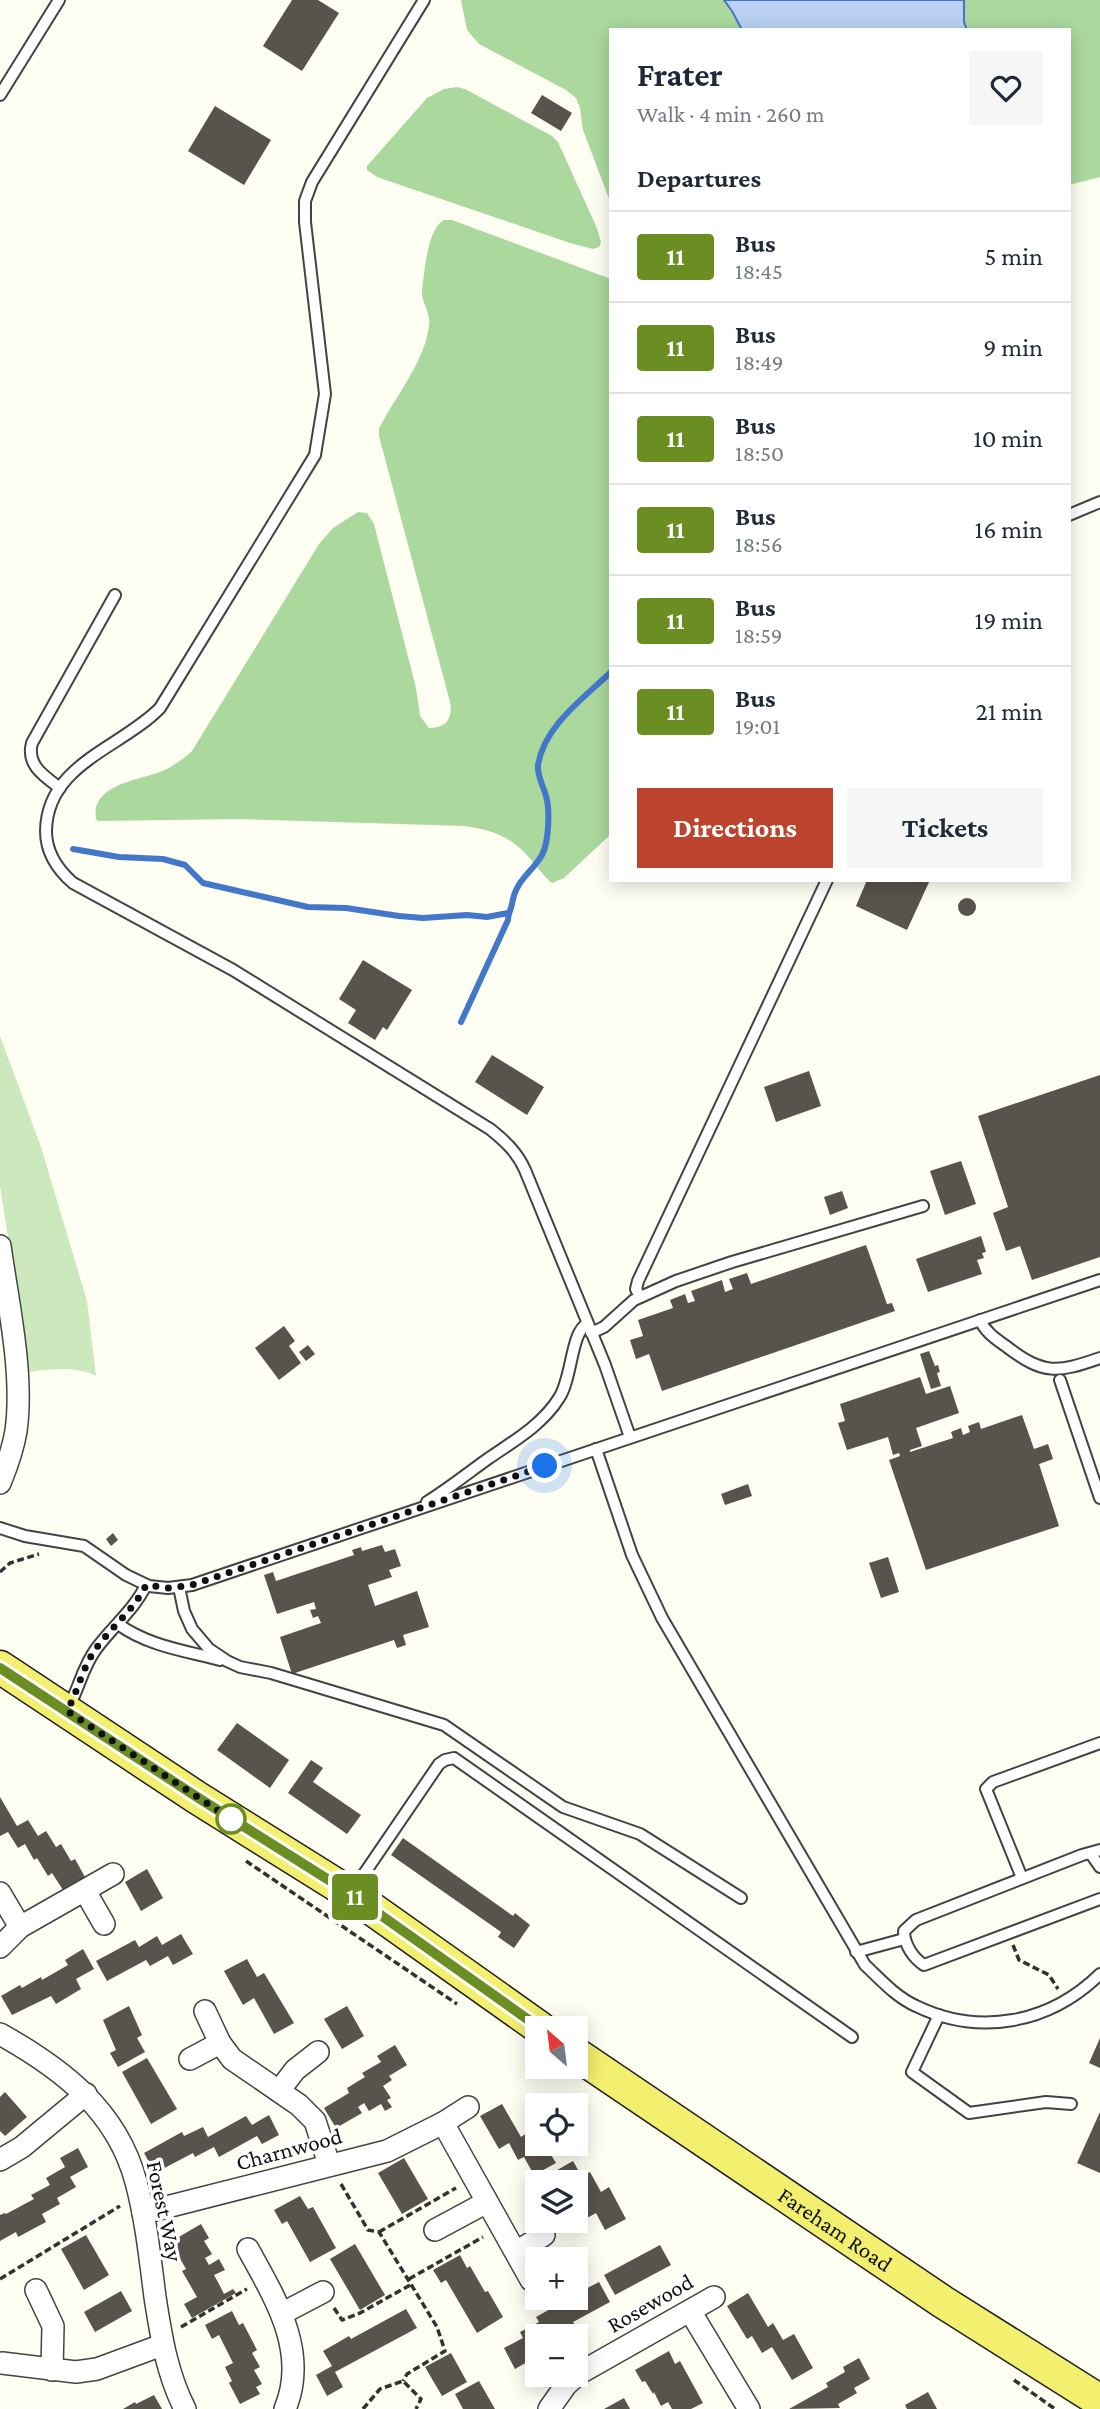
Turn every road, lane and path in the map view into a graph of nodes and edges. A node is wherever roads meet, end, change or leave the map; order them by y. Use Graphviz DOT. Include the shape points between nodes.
graph roads {
  1 [pos="59,0"];
  2 [pos="424,0"];
  3 [pos="0,95"];
  4 [pos="1100,502"];
  5 [pos="1071,513"];
  6 [pos="115,595"];
  7 [pos="60,788"];
  8 [pos="826,882"];
  9 [pos="923,1206"];
  10 [pos="0,1246"];
  11 [pos="1100,1280"];
  12 [pos="639,1297"];
  13 [pos="980,1320"];
  14 [pos="589,1329"];
  15 [pos="1100,1359"];
  16 [pos="1060,1380"];
  17 [pos="630,1437"];
  18 [pos="596,1449"];
  19 [pos="0,1483"];
  20 [pos="1100,1498"];
  21 [pos="409,1513"];
  22 [pos="0,1528"];
  23 [pos="56,1541"];
  24 [pos="0,1572"];
  25 [pos="146,1585"];
  26 [pos="180,1587"];
  27 [pos="118,1624"];
  28 [pos="227,1661"];
  29 [pos="0,1667"];
  30 [pos="67,1711"];
  31 [pos="1100,1744"];
  32 [pos="1096,1852"];
  33 [pos="236,1855"];
  34 [pos="1100,1867"];
  35 [pos="113,1874"];
  36 [pos="1022,1878"];
  37 [pos="85,1891"];
  38 [pos="0,1893"];
  39 [pos="351,1894"];
  40 [pos="741,1898"];
  41 [pos="1100,1899"];
  42 [pos="104,1924"];
  43 [pos="20,1927"];
  44 [pos="1009,1933"];
  45 [pos="904,1939"];
  46 [pos="0,1947"];
  47 [pos="856,1952"];
  48 [pos="1100,1974"];
  49 [pos="1066,2001"];
  50 [pos="205,2011"];
  51 [pos="468,2011"];
  52 [pos="939,2015"];
  53 [pos="525,2017"];
  54 [pos="0,2034"];
  55 [pos="852,2037"];
  56 [pos="220,2043"];
  57 [pos="318,2052"];
  58 [pos="190,2059"];
  59 [pos="588,2062"];
  60 [pos="279,2091"];
  61 [pos="86,2094"];
  62 [pos="1071,2104"];
  63 [pos="468,2107"];
  64 [pos="443,2123"];
  65 [pos="0,2160"];
  66 [pos="329,2164"];
  67 [pos="474,2178"];
  68 [pos="135,2179"];
  69 [pos="487,2202"];
  70 [pos="144,2213"];
  71 [pos="501,2227"];
  72 [pos="435,2230"];
  73 [pos="379,2232"];
  74 [pos="544,2235"];
  75 [pos="248,2249"];
  76 [pos="516,2252"];
  77 [pos="525,2269"];
  78 [pos="0,2279"];
  79 [pos="264,2279"];
  80 [pos="409,2279"];
  81 [pos="412,2284"];
  82 [pos="36,2290"];
  83 [pos="323,2292"];
  84 [pos="714,2297"];
  85 [pos="690,2311"];
  86 [pos="283,2313"];
  87 [pos="162,2345"];
  88 [pos="2,2363"];
  89 [pos="52,2370"];
  90 [pos="403,2381"];
  91 [pos="1100,2401"];
  92 [pos="747,2408"];
  93 [pos="185,2409"];
  94 [pos="285,2409"];
  95 [pos="363,2409"];
  96 [pos="416,2409"];
  97 [pos="549,2409"];
  1 -- 3 [label="lane"];
  2 -- 7 [label="lane" via="312,182 305,201 325,394 315,455 160,708 86,760"];
  4 -- 5 [label="lane"];
  6 -- 7 [label="lane" via="32,743 30,754 37,769"];
  7 -- 14 [label="lane" via="51,806 46,836 55,862 73,883 233,970 507,1143 525,1170"];
  8 -- 12 [label="lane" via="638,1281"];
  9 -- 12 [label="lane" via="732,1262"];
  10 -- 19 [label="street" via="18,1401 13,1447"];
  11 -- 13 [label="lane"];
  12 -- 14 [label="lane" via="604,1326"];
  13 -- 15 [label="lane" via="991,1336 1043,1368"];
  13 -- 17 [label="lane"];
  14 -- 17 [label="lane"];
  14 -- 21 [label="lane" via="578,1332 563,1392 545,1415"];
  16 -- 20 [label="lane"];
  17 -- 18 [label="lane"];
  18 -- 21 [label="lane"];
  18 -- 47 [label="lane" via="628,1545 651,1596"];
  21 -- 26 [label="lane"];
  22 -- 23 [label="lane"];
  23 -- 24 [label="path" via="42,1553 10,1563"];
  23 -- 25 [label="lane" via="87,1548"];
  25 -- 26 [label="lane"];
  25 -- 27 [label="lane"];
  26 -- 28 [label="lane" via="192,1629"];
  27 -- 28 [label="lane" via="158,1644"];
  27 -- 30 [label="lane" via="81,1673 78,1692"];
  28 -- 40 [label="lane" via="444,1726 563,1807 640,1834"];
  29 -- 30 [label="main road"];
  30 -- 39 [label="main road"];
  31 -- 36 [label="lane" via="993,1782 986,1789"];
  32 -- 34 [label="lane"];
  32 -- 36 [label="lane"];
  33 -- 51 [label="path"];
  35 -- 37 [label="street"];
  36 -- 45 [label="lane" via="916,1920 904,1931"];
  37 -- 42 [label="street"];
  37 -- 43 [label="street"];
  38 -- 43 [label="street"];
  39 -- 53 [label="main road"];
  39 -- 55 [label="lane" via="439,1764 454,1758"];
  41 -- 44 [label="lane"];
  43 -- 46 [label="street"];
  44 -- 45 [label="lane" via="924,1965"];
  44 -- 49 [label="path" via="1019,1960 1049,1975"];
  45 -- 47 [label="lane"];
  47 -- 52 [label="lane" via="890,1989 914,2006"];
  48 -- 49 [label="lane"];
  49 -- 52 [label="lane" via="1040,2014 995,2024"];
  50 -- 56 [label="street"];
  52 -- 62 [label="lane" via="912,2072 969,2113 1046,2102"];
  54 -- 61 [label="street, Forest Way" via="52,2066"];
  56 -- 58 [label="street"];
  56 -- 60 [label="street" via="232,2059"];
  57 -- 60 [label="street" via="295,2070"];
  59 -- 91 [label="main road, Fareham Road" via="943,2302"];
  60 -- 66 [label="street" via="315,2121"];
  61 -- 65 [label="street"];
  61 -- 68 [label="street, Forest Way" via="120,2140"];
  63 -- 64 [label="street, Charnwood"];
  64 -- 66 [label="street, Charnwood" via="387,2151"];
  64 -- 67 [label="street"];
  66 -- 70 [label="street, Charnwood"];
  66 -- 73 [label="path" via="368,2230"];
  67 -- 69 [label="street"];
  67 -- 73 [label="path"];
  68 -- 70 [label="street, Forest Way"];
  68 -- 78 [label="path" via="119,2208"];
  69 -- 71 [label="street"];
  69 -- 72 [label="street"];
  70 -- 87 [label="street, Forest Way"];
  71 -- 76 [label="street"];
  71 -- 80 [label="path"];
  73 -- 80 [label="path"];
  74 -- 76 [label="street"];
  75 -- 79 [label="street"];
  76 -- 77 [label="street"];
  79 -- 86 [label="street"];
  79 -- 87 [label="path" via="182,2326"];
  80 -- 81 [label="path"];
  81 -- 83 [label="path" via="342,2319"];
  81 -- 90 [label="path" via="445,2351"];
  82 -- 89 [label="street" via="53,2326"];
  83 -- 86 [label="street"];
  84 -- 85 [label="street, Rosewood"];
  85 -- 92 [label="street"];
  85 -- 97 [label="street, Rosewood" via="578,2374"];
  86 -- 94 [label="street" via="293,2365"];
  87 -- 89 [label="street" via="97,2369"];
  87 -- 93 [label="street, Forest Way"];
  88 -- 89 [label="street"];
  90 -- 95 [label="path" via="380,2389"];
  90 -- 96 [label="path" via="421,2399"];
}
